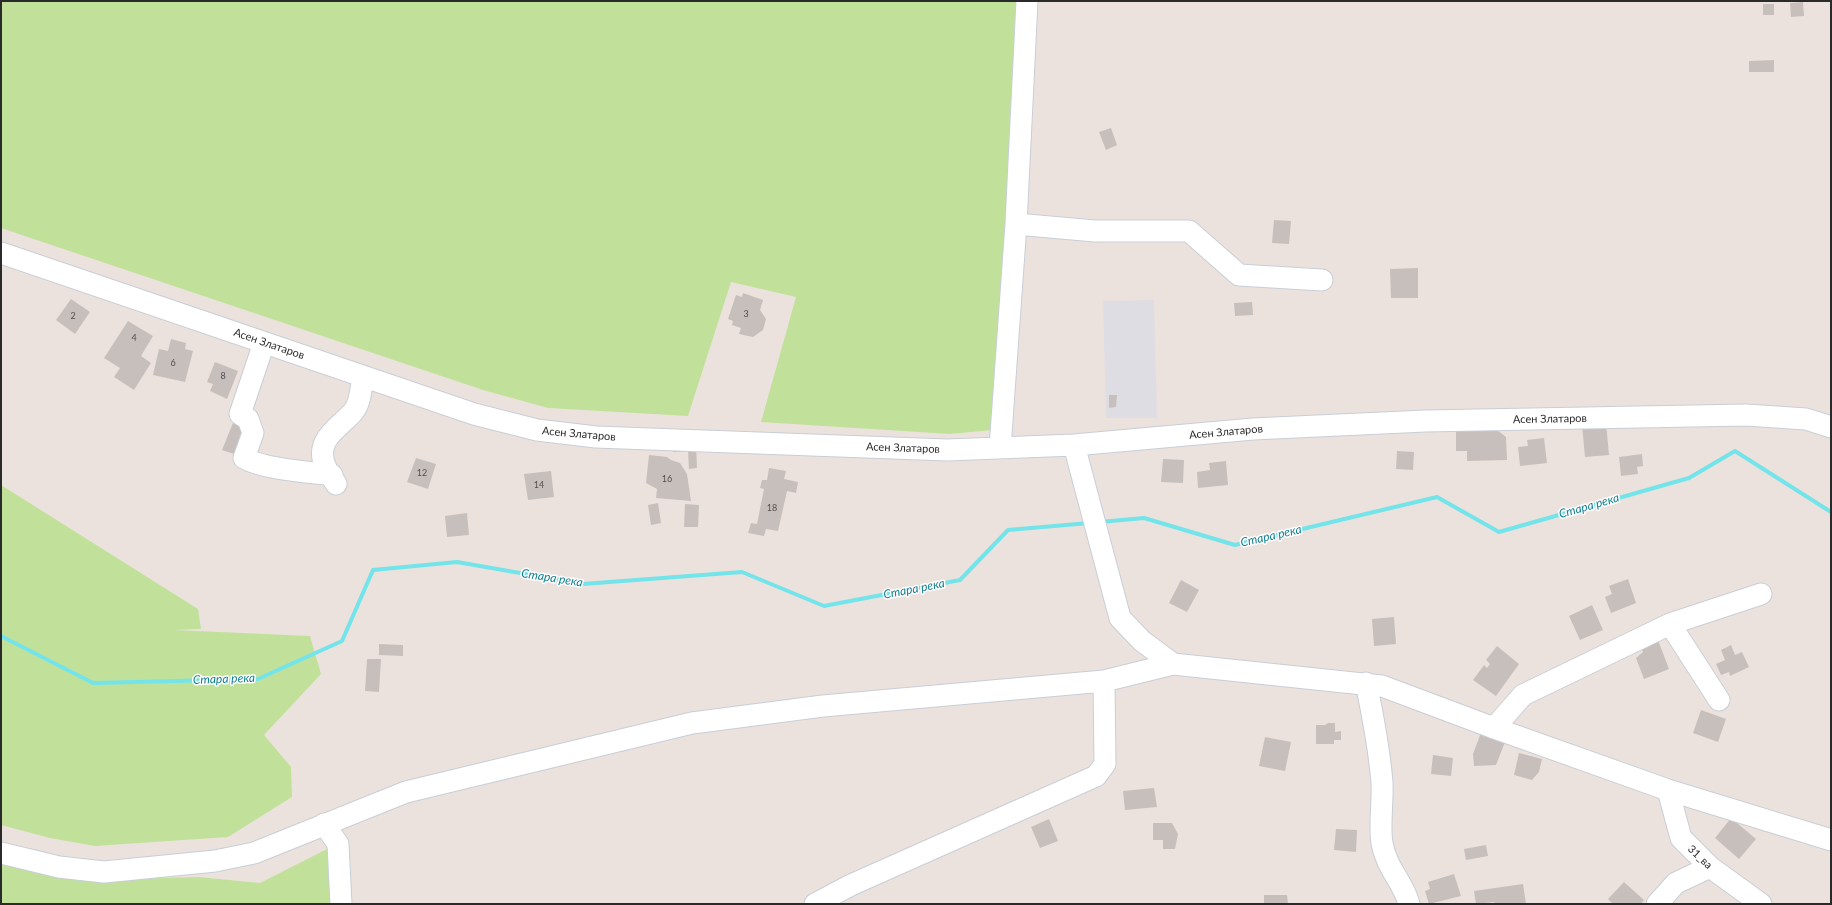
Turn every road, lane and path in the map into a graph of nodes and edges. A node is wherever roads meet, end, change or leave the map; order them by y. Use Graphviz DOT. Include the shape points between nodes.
graph roads {
  1 [pos="1026,1"];
  2 [pos="1016,224"];
  3 [pos="1,253"];
  4 [pos="1322,280"];
  5 [pos="264,342"];
  6 [pos="363,376"];
  7 [pos="1831,428"];
  8 [pos="1074,445"];
  9 [pos="1000,448"];
  10 [pos="1761,594"];
  11 [pos="1670,624"];
  12 [pos="1172,664"];
  13 [pos="1104,681"];
  14 [pos="1366,683"];
  15 [pos="1719,700"];
  16 [pos="1494,728"];
  17 [pos="1668,790"];
  18 [pos="324,824"];
  19 [pos="1831,840"];
  20 [pos="1,853"];
  21 [pos="1710,867"];
  22 [pos="341,904"];
  23 [pos="815,904"];
  24 [pos="1409,904"];
  25 [pos="1657,904"];
  26 [pos="1761,904"];
  1 -- 2 [label="street"];
  2 -- 4 [label="street" via="1095,230 1189,231 1239,275"];
  2 -- 9 [label="street"];
  3 -- 5 [label="street, Асен Златаров"];
  5 -- 6 [label="street, Асен Златаров"];
  5 -- 6 [label="street" via="240,414 248,419 252,434 244,458 249,461 335,481 326,469 323,454 326,439 334,428 354,411"];
  6 -- 9 [label="street, Асен Златаров" via="474,414 537,430 589,436 947,450"];
  7 -- 8 [label="street, Асен Златаров" via="1806,419 1746,415 1433,421 1252,429"];
  8 -- 9 [label="street, Асен Златаров"];
  8 -- 12 [label="street" via="1120,618 1142,641"];
  10 -- 11 [label="street"];
  11 -- 15 [label="street"];
  11 -- 16 [label="street" via="1523,695"];
  12 -- 13 [label="street"];
  12 -- 14 [label="street"];
  13 -- 18 [label="street" via="823,706 692,723 406,792"];
  13 -- 23 [label="street" via="1105,764 1096,776 851,885"];
  14 -- 16 [label="street" via="1382,686"];
  14 -- 24 [label="street" via="1378,739 1383,806 1382,843 1390,869 1407,895"];
  16 -- 17 [label="street"];
  17 -- 19 [label="street"];
  17 -- 21 [label="street, 31_ва" via="1681,838"];
  18 -- 20 [label="street" via="254,852 215,861 112,871 59,867"];
  18 -- 22 [label="street" via="338,844"];
  21 -- 25 [label="street" via="1676,883"];
  21 -- 26 [label="street, 31_ва"];
}
